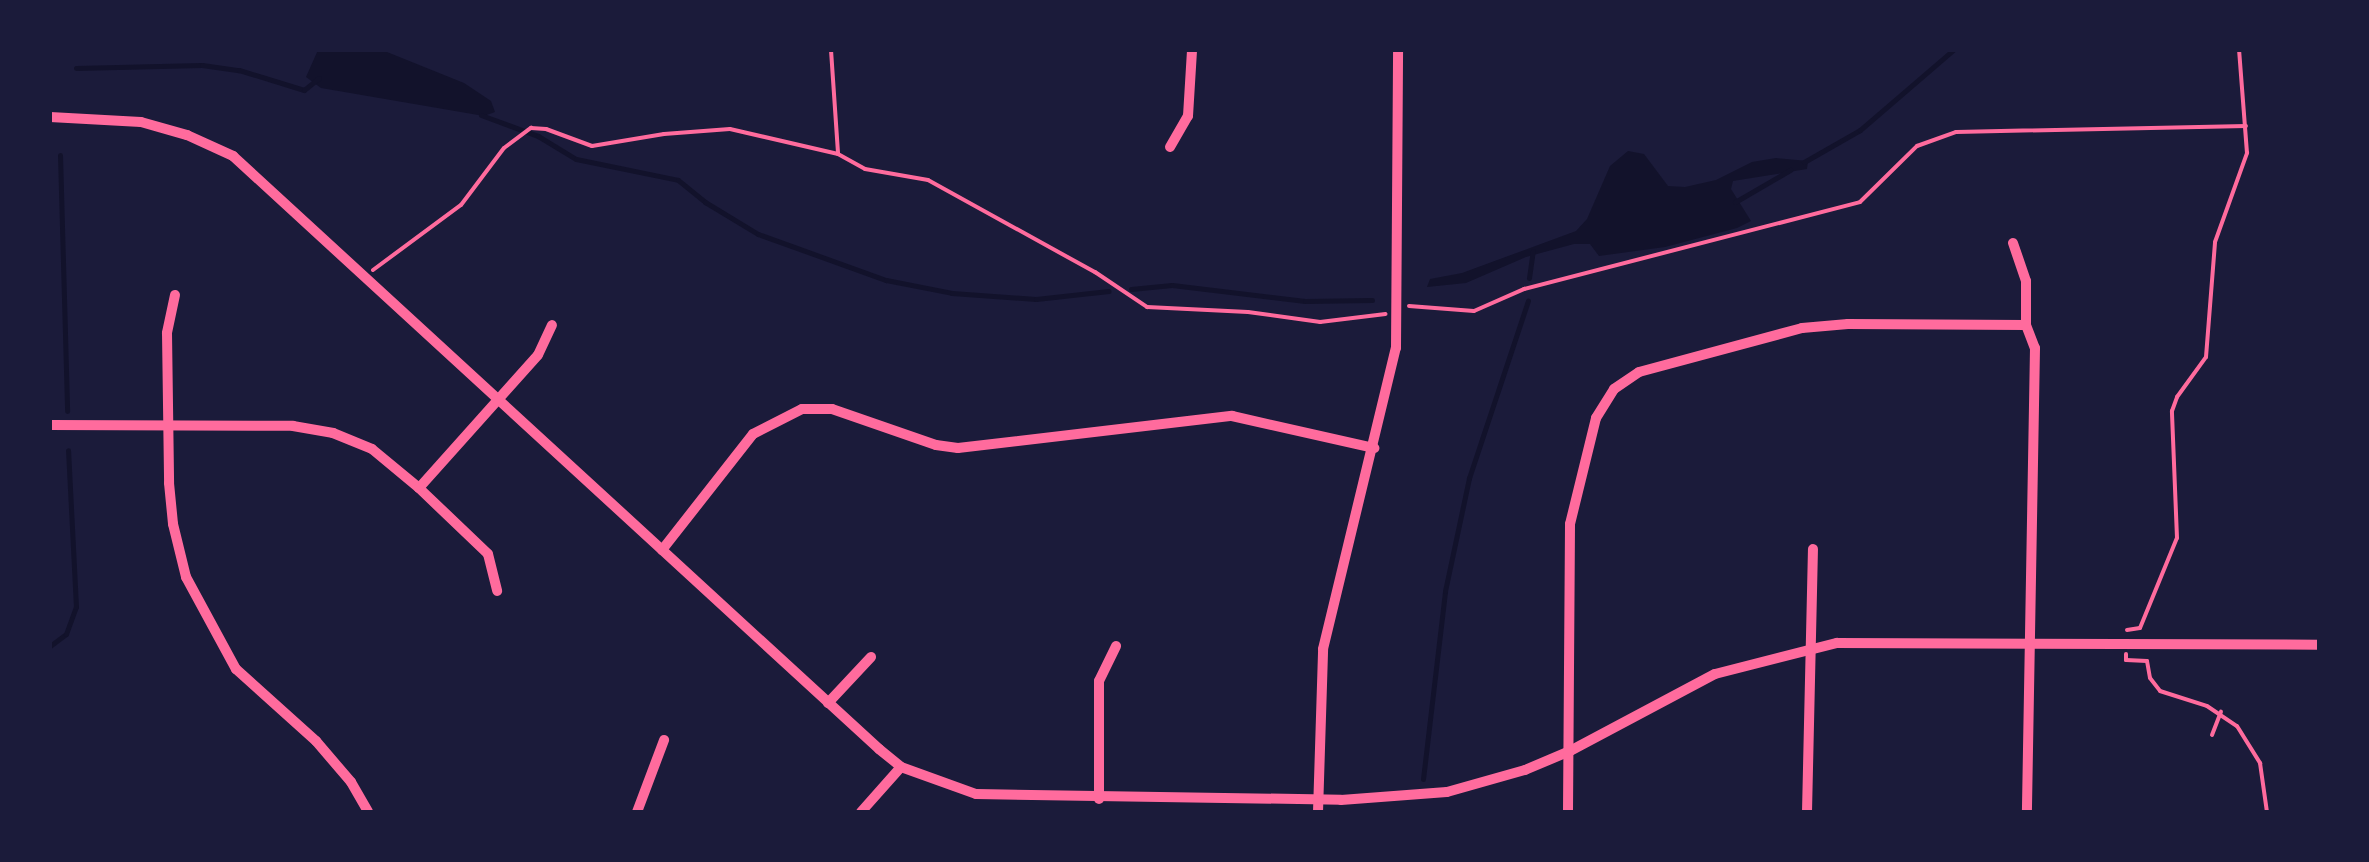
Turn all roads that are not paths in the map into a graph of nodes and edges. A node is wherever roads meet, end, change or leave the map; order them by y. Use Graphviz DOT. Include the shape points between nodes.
graph roads {
  1 [pos="1192,50"];
  2 [pos="1398,50"];
  3 [pos="50,117"];
  4 [pos="1170,147"];
  5 [pos="2013,243"];
  6 [pos="175,295"];
  7 [pos="552,325"];
  8 [pos="2026,325"];
  9 [pos="499,400"];
  10 [pos="50,425"];
  11 [pos="168,426"];
  12 [pos="1374,448"];
  13 [pos="419,488"];
  14 [pos="1813,549"];
  15 [pos="662,550"];
  16 [pos="498,591"];
  17 [pos="2028,642"];
  18 [pos="2319,645"];
  19 [pos="1116,646"];
  20 [pos="1812,648"];
  21 [pos="870,657"];
  22 [pos="828,703"];
  23 [pos="664,740"];
  24 [pos="1570,751"];
  25 [pos="902,767"];
  26 [pos="1099,799"];
  27 [pos="1318,806"];
  28 [pos="368,812"];
  29 [pos="638,812"];
  30 [pos="861,812"];
  31 [pos="1568,812"];
  32 [pos="1807,812"];
  33 [pos="2027,812"];
  1 -- 4 [label="street" via="1188,116"];
  2 -- 12 [label="street" via="1396,348"];
  3 -- 9 [label="street" via="140,122 216,146 254,171"];
  5 -- 8 [label="street" via="2026,281"];
  6 -- 11 [label="street" via="167,334"];
  7 -- 9 [label="street" via="538,355"];
  8 -- 17 [label="street" via="2035,348"];
  8 -- 24 [label="street" via="1802,328 1639,372 1614,389 1596,418 1570,524"];
  9 -- 13 [label="street"];
  9 -- 15 [label="street"];
  10 -- 11 [label="street"];
  11 -- 13 [label="street" via="293,426 333,433 372,449"];
  11 -- 28 [label="street" via="173,524 186,577 208,624 236,669 316,741"];
  12 -- 15 [label="street" via="1232,416 958,448 832,409 802,409 753,434"];
  12 -- 27 [label="street" via="1322,649"];
  13 -- 16 [label="street" via="488,554"];
  14 -- 20 [label="street"];
  15 -- 22 [label="street"];
  17 -- 18 [label="street"];
  17 -- 20 [label="street" via="1882,641"];
  17 -- 33 [label="street"];
  19 -- 26 [label="street" via="1099,681"];
  20 -- 24 [label="street" via="1716,674"];
  20 -- 32 [label="street"];
  21 -- 22 [label="street"];
  22 -- 25 [label="street"];
  23 -- 29 [label="street"];
  24 -- 27 [label="street" via="1447,792"];
  24 -- 31 [label="street"];
  25 -- 26 [label="street" via="976,794"];
  25 -- 30 [label="street"];
  26 -- 27 [label="street"];
}
